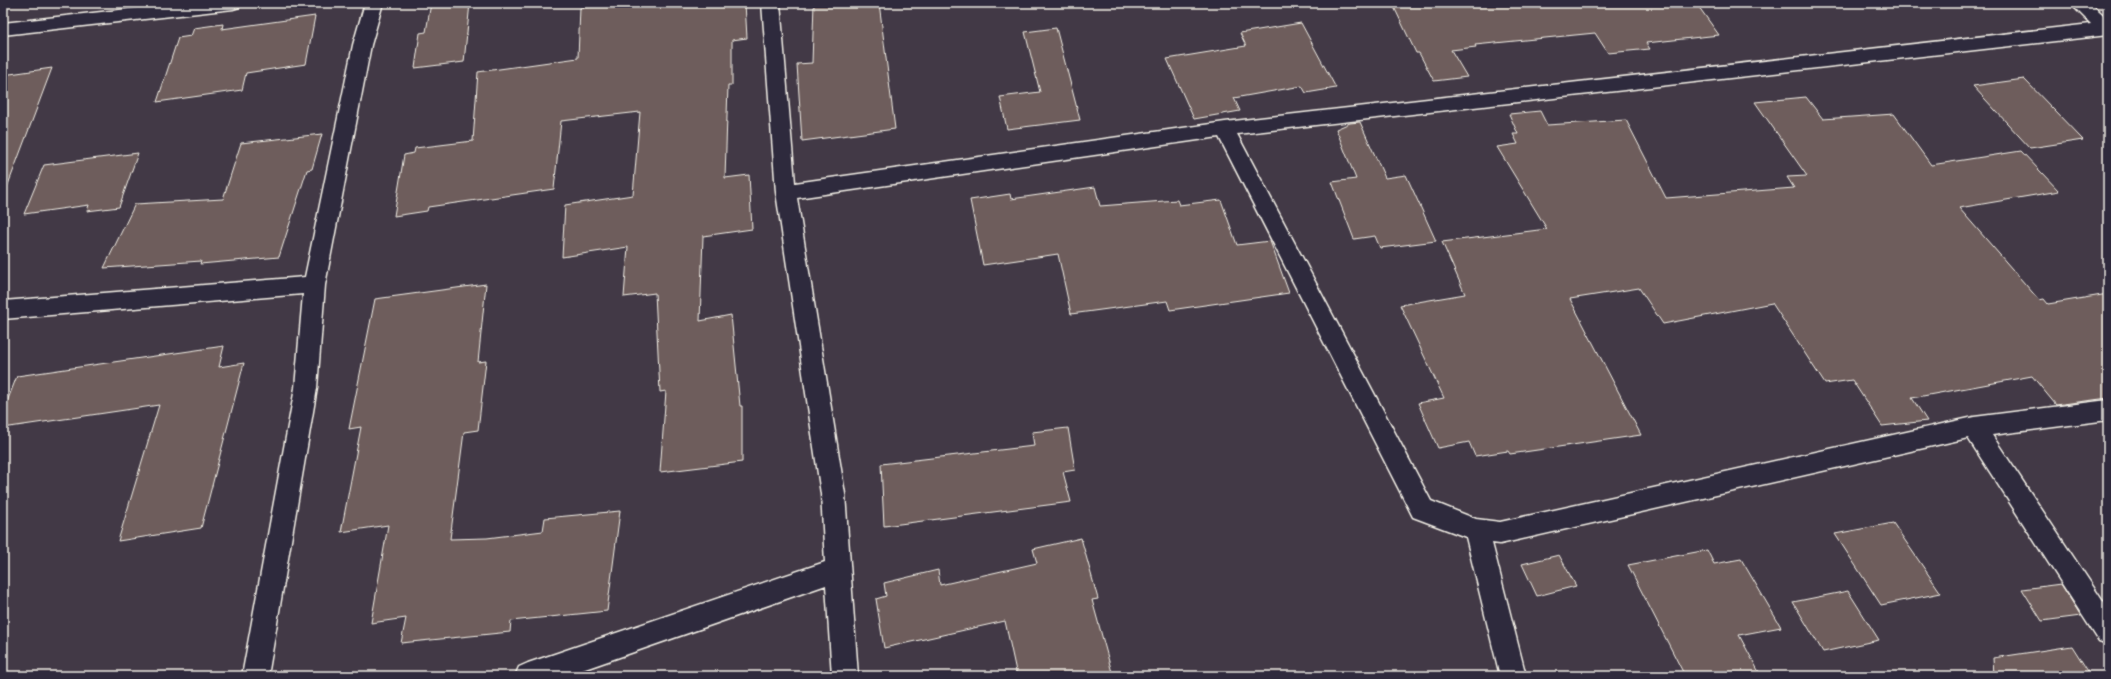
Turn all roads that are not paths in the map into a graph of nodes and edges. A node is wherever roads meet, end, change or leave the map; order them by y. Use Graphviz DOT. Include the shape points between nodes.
graph roads {
  1 [pos="233,3"];
  2 [pos="374,3"];
  3 [pos="771,3"];
  4 [pos="2079,3"];
  5 [pos="3,29"];
  6 [pos="2107,29"];
  7 [pos="1225,129"];
  8 [pos="786,192"];
  9 [pos="314,285"];
  10 [pos="3,310"];
  11 [pos="2108,410"];
  12 [pos="1974,427"];
  13 [pos="1476,530"];
  14 [pos="838,568"];
  15 [pos="2108,632"];
  16 [pos="255,676"];
  17 [pos="528,676"];
  18 [pos="845,676"];
  19 [pos="1513,676"];
  1 -- 5 [label="street"];
  2 -- 9 [label="street" via="362,45"];
  3 -- 8 [label="street"];
  4 -- 6 [label="street"];
  6 -- 7 [label="street"];
  7 -- 8 [label="street"];
  7 -- 13 [label="street" via="1422,509"];
  8 -- 14 [label="street" via="833,494"];
  9 -- 10 [label="street"];
  9 -- 16 [label="street" via="306,388"];
  11 -- 12 [label="street"];
  12 -- 13 [label="street" via="1500,533"];
  12 -- 15 [label="street"];
  13 -- 19 [label="street"];
  14 -- 17 [label="street"];
  14 -- 18 [label="street"];
}
